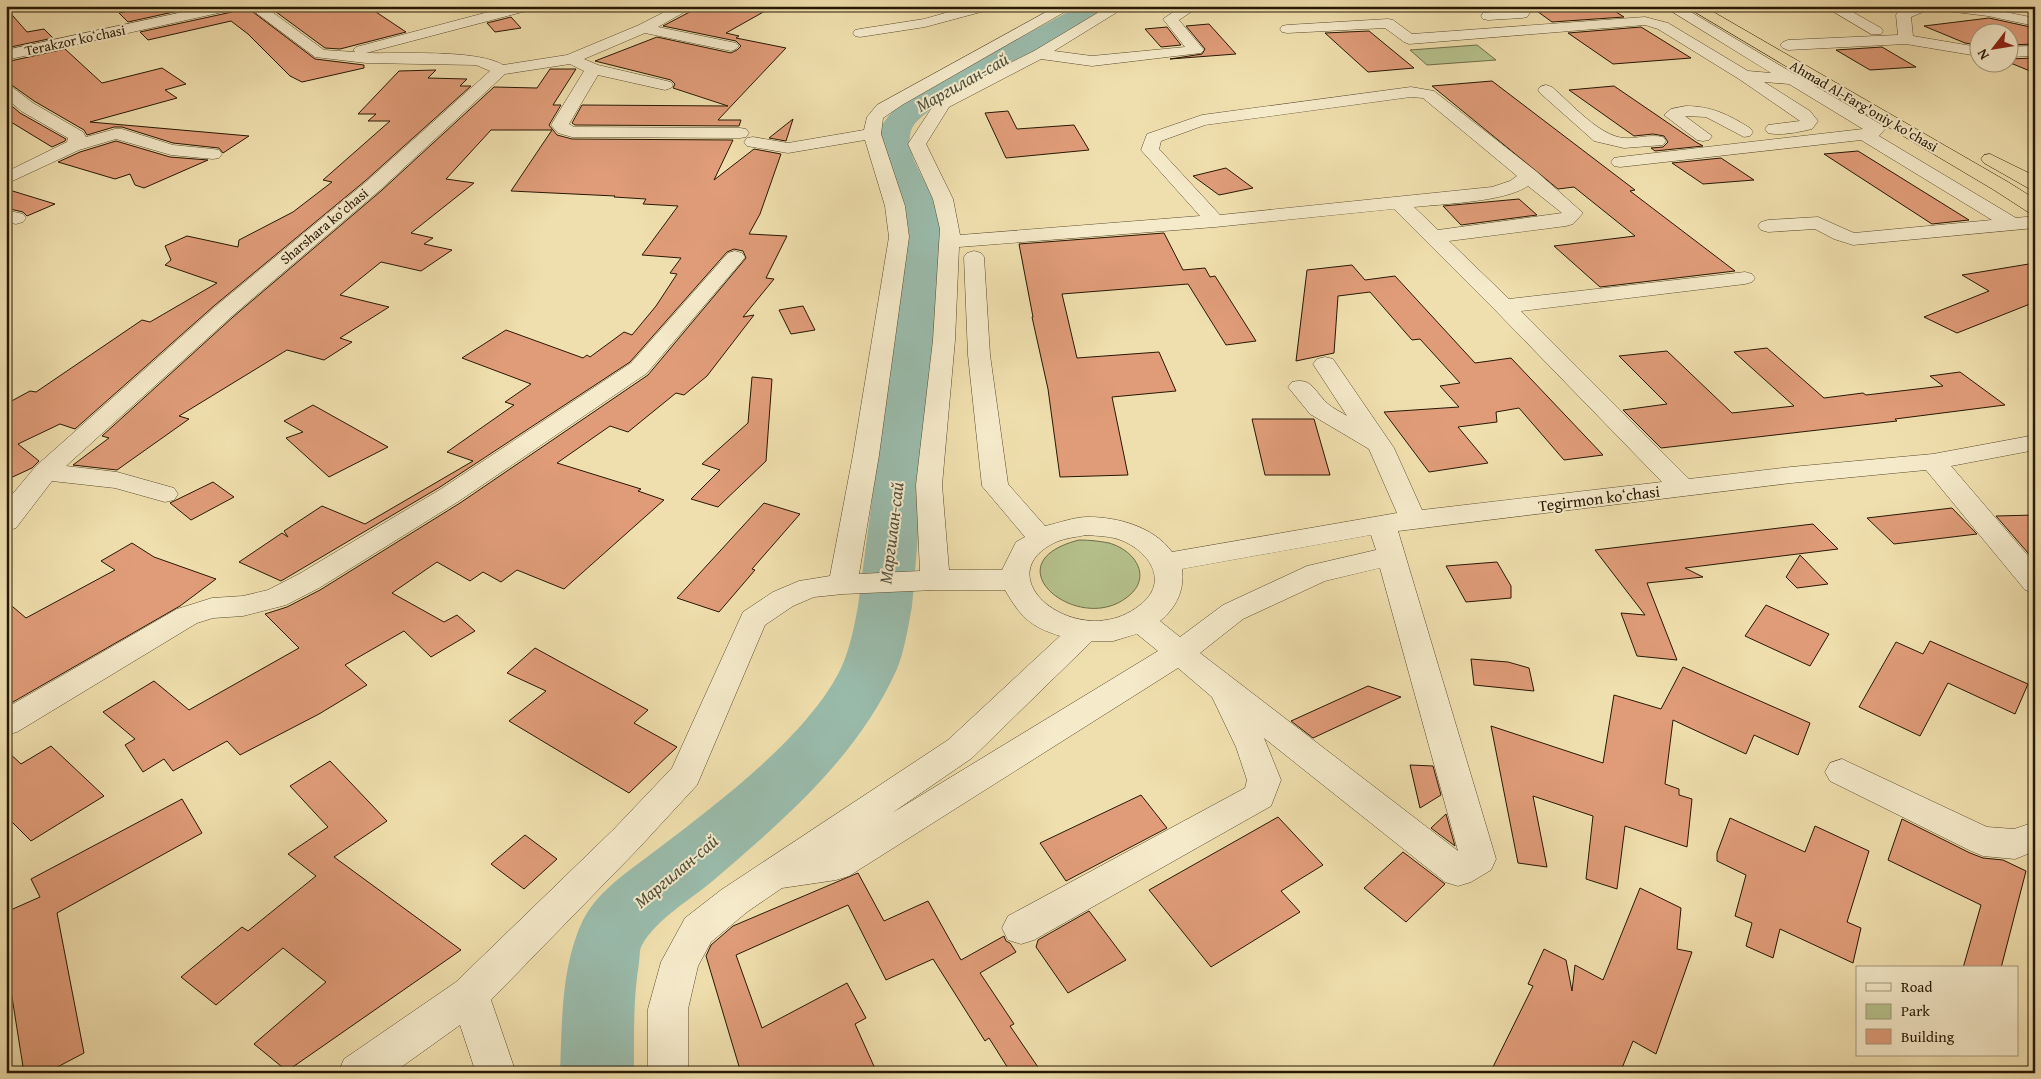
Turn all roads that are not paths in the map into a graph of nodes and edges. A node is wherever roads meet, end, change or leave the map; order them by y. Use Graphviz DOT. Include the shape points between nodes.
graph roads {
  1 [pos="232,6"];
  2 [pos="254,6"];
  3 [pos="529,6"];
  4 [pos="688,6"];
  5 [pos="987,6"];
  6 [pos="1068,6"];
  7 [pos="1120,6"];
  8 [pos="1193,6"];
  9 [pos="1517,6"];
  10 [pos="1670,6"];
  11 [pos="1692,6"];
  12 [pos="1721,6"];
  13 [pos="1831,6"];
  14 [pos="1925,6"];
  15 [pos="1934,6"];
  16 [pos="1473,17"];
  17 [pos="2035,22"];
  18 [pos="644,28"];
  19 [pos="1560,28"];
  20 [pos="1287,29"];
  21 [pos="1876,31"];
  22 [pos="860,33"];
  23 [pos="1906,39"];
  24 [pos="1582,42"];
  25 [pos="1788,45"];
  26 [pos="731,46"];
  27 [pos="1968,49"];
  28 [pos="2035,51"];
  29 [pos="2018,52"];
  30 [pos="1039,54"];
  31 [pos="6,55"];
  32 [pos="344,57"];
  33 [pos="571,59"];
  34 [pos="593,69"];
  35 [pos="500,70"];
  36 [pos="1744,76"];
  37 [pos="1844,76"];
  38 [pos="1794,80"];
  39 [pos="1819,81"];
  40 [pos="666,85"];
  41 [pos="6,90"];
  42 [pos="1546,90"];
  43 [pos="1744,132"];
  44 [pos="872,134"];
  45 [pos="1868,134"];
  46 [pos="1703,136"];
  47 [pos="1915,136"];
  48 [pos="73,146"];
  49 [pos="1980,153"];
  50 [pos="213,154"];
  51 [pos="1620,162"];
  52 [pos="1530,176"];
  53 [pos="6,179"];
  54 [pos="2034,182"];
  55 [pos="1399,203"];
  56 [pos="2035,208"];
  57 [pos="1215,220"];
  58 [pos="2035,222"];
  59 [pos="2012,224"];
  60 [pos="1768,226"];
  61 [pos="1433,237"];
  62 [pos="949,242"];
  63 [pos="735,257"];
  64 [pos="974,257"];
  65 [pos="1745,278"];
  66 [pos="976,282"];
  67 [pos="946,284"];
  68 [pos="1504,306"];
  69 [pos="1325,364"];
  70 [pos="1300,387"];
  71 [pos="2035,442"];
  72 [pos="1382,448"];
  73 [pos="1933,462"];
  74 [pos="45,472"];
  75 [pos="1683,488"];
  76 [pos="16,489"];
  77 [pos="165,494"];
  78 [pos="1414,520"];
  79 [pos="6,522"];
  80 [pos="1382,524"];
  81 [pos="1040,537"];
  82 [pos="1390,556"];
  83 [pos="1165,563"];
  84 [pos="935,580"];
  85 [pos="1014,580"];
  86 [pos="2035,583"];
  87 [pos="843,584"];
  88 [pos="1141,621"];
  89 [pos="1084,631"];
  90 [pos="1180,652"];
  91 [pos="1223,689"];
  92 [pos="6,723"];
  93 [pos="1842,772"];
  94 [pos="2035,836"];
  95 [pos="775,874"];
  96 [pos="1021,928"];
  97 [pos="470,994"];
  98 [pos="358,1073"];
  99 [pos="496,1073"];
  100 [pos="668,1073"];
  1 -- 31 [label="street, Terakzor koʻchasi"];
  2 -- 32 [label="street" via="320,54"];
  3 -- 32 [label="street" via="365,48"];
  4 -- 18 [label="street"];
  5 -- 22 [label="street" via="925,23"];
  6 -- 44 [label="street" via="883,109 875,118"];
  7 -- 30 [label="street"];
  8 -- 30 [label="street" via="1170,19 1196,50 1092,61"];
  9 -- 16 [label="street" via="1524,11 1522,14"];
  10 -- 38 [label="street"];
  11 -- 39 [label="highway, Ahmad Al-Farg'oniy ko'chasi"];
  12 -- 25 [label="highway, Ahmad Al-Farg'oniy ko'chasi"];
  13 -- 21 [label="street"];
  14 -- 23 [label="street" via="1903,15"];
  15 -- 17 [label="street" via="1988,12"];
  18 -- 26 [label="street"];
  18 -- 33 [label="street"];
  19 -- 20 [label="street" via="1409,39 1388,22"];
  19 -- 24 [label="street"];
  19 -- 36 [label="street" via="1645,21 1655,23"];
  23 -- 25 [label="street"];
  23 -- 27 [label="street"];
  25 -- 37 [label="highway, Ahmad Al-Farg'oniy ko'chasi"];
  28 -- 29 [label="street"];
  30 -- 62 [label="street" via="944,104 917,144 943,199 950,229"];
  32 -- 35 [label="street" via="476,60 490,63"];
  33 -- 34 [label="street"];
  33 -- 35 [label="street"];
  34 -- 40 [label="street"];
  34 -- 44 [label="street" via="560,125 564,129 572,132 746,137 788,148"];
  35 -- 74 [label="street, Sharshara koʻchasi" via="373,186 224,311"];
  36 -- 38 [label="street"];
  36 -- 43 [label="street" via="1809,121 1806,125"];
  38 -- 39 [label="street"];
  38 -- 45 [label="street" via="1876,129"];
  39 -- 47 [label="highway, Ahmad Al-Farg'oniy ko'chasi"];
  41 -- 48 [label="street" via="27,107 77,136"];
  42 -- 46 [label="street" via="1607,140 1624,143"];
  43 -- 46 [label="street"];
  43 -- 46 [label="street" via="1713,112 1703,110 1672,115"];
  44 -- 87 [label="street" via="895,206 899,237"];
  45 -- 47 [label="street"];
  45 -- 51 [label="street"];
  45 -- 59 [label="street"];
  47 -- 56 [label="highway, Ahmad Al-Farg'oniy ko'chasi"];
  48 -- 50 [label="street" via="122,134 171,150"];
  48 -- 53 [label="street"];
  49 -- 54 [label="highway"];
  52 -- 55 [label="street" via="1517,185 1494,192"];
  52 -- 57 [label="street" via="1428,94 1411,92 1202,120 1153,138 1150,150"];
  52 -- 61 [label="street" via="1573,213 1566,220"];
  55 -- 57 [label="street"];
  55 -- 61 [label="street"];
  57 -- 62 [label="street"];
  58 -- 59 [label="street"];
  59 -- 60 [label="street" via="1853,239 1818,223"];
  61 -- 68 [label="street"];
  62 -- 67 [label="street"];
  63 -- 92 [label="street" via="638,368 450,495 276,598 243,606 212,608 187,616"];
  64 -- 66 [label="street"];
  65 -- 68 [label="street"];
  66 -- 67 [label="street"];
  66 -- 81 [label="street" via="979,355 995,486"];
  67 -- 84 [label="street" via="944,340 929,485"];
  68 -- 75 [label="street"];
  69 -- 72 [label="street"];
  70 -- 72 [label="street" via="1319,409"];
  71 -- 73 [label="street, Tegirmon koʻchasi"];
  72 -- 78 [label="street"];
  73 -- 75 [label="street, Tegirmon koʻchasi"];
  73 -- 86 [label="street"];
  74 -- 76 [label="street, Sharshara koʻchasi"];
  74 -- 77 [label="street" via="117,480"];
  75 -- 78 [label="street, Tegirmon koʻchasi"];
  76 -- 79 [label="street, Sharshara koʻchasi"];
  78 -- 80 [label="street, Tegirmon koʻchasi"];
  80 -- 82 [label="street"];
  80 -- 83 [label="street, Tegirmon koʻchasi"];
  81 -- 83 [label="street" via="1069,527 1102,526 1134,535 1147,543"];
  81 -- 85 [label="street" via="1020,556"];
  82 -- 90 [label="street" via="1317,573 1233,612"];
  82 -- 91 [label="street" via="1478,859 1458,871"];
  83 -- 88 [label="street" via="1169,574 1167,594 1161,605"];
  84 -- 85 [label="street"];
  84 -- 87 [label="street"];
  85 -- 89 [label="street" via="1025,603 1036,613 1050,621"];
  87 -- 97 [label="street" via="809,588 783,599 754,619 685,776"];
  88 -- 89 [label="street" via="1114,630"];
  88 -- 90 [label="street"];
  89 -- 95 [label="street" via="960,749"];
  90 -- 91 [label="street"];
  90 -- 95 [label="street" via="836,865"];
  91 -- 96 [label="street" via="1252,747 1264,780 1259,796"];
  93 -- 94 [label="street" via="1983,841 2015,844"];
  95 -- 100 [label="street" via="698,930 680,962 668,1008"];
  97 -- 98 [label="street"];
  97 -- 99 [label="street"];
}
